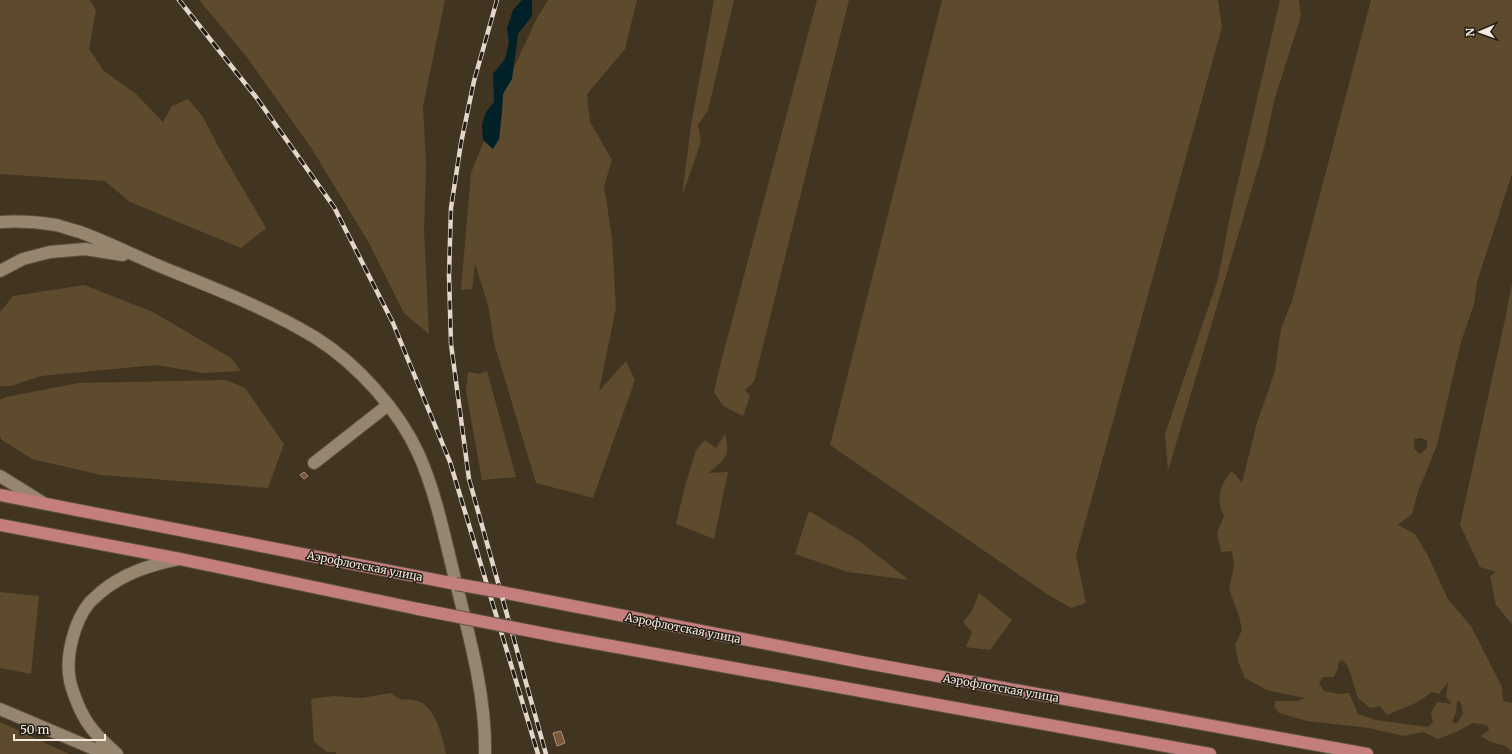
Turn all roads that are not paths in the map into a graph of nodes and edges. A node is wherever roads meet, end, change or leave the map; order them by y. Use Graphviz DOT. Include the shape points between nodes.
graph roads {
  1 [pos="0,222"];
  2 [pos="138,257"];
  3 [pos="0,271"];
  4 [pos="388,405"];
  5 [pos="314,464"];
  6 [pos="0,476"];
  7 [pos="0,495"];
  8 [pos="43,503"];
  9 [pos="0,526"];
  10 [pos="180,559"];
  11 [pos="456,584"];
  12 [pos="0,709"];
  13 [pos="106,754"];
  14 [pos="118,754"];
  15 [pos="485,754"];
  16 [pos="1210,754"];
  17 [pos="1367,754"];
  1 -- 2 [label="street" via="58,225 97,238"];
  2 -- 3 [label="street" via="85,249 50,252 23,259"];
  2 -- 4 [label="street" via="260,309 316,339 366,379"];
  4 -- 5 [label="street"];
  4 -- 11 [label="street" via="419,454 434,499"];
  6 -- 8 [label="street"];
  7 -- 8 [label="main road, Аэрофлотская улица"];
  8 -- 11 [label="main road, Аэрофлотская улица"];
  9 -- 10 [label="main road"];
  10 -- 14 [label="street" via="154,564 127,574 106,588 90,602 72,641 69,659 70,681 83,715 92,729"];
  10 -- 16 [label="main road, bridge" via="556,636"];
  11 -- 15 [label="street" via="483,706"];
  11 -- 17 [label="main road, Аэрофлотская улица, bridge" via="861,662"];
  12 -- 13 [label="street"];
}
